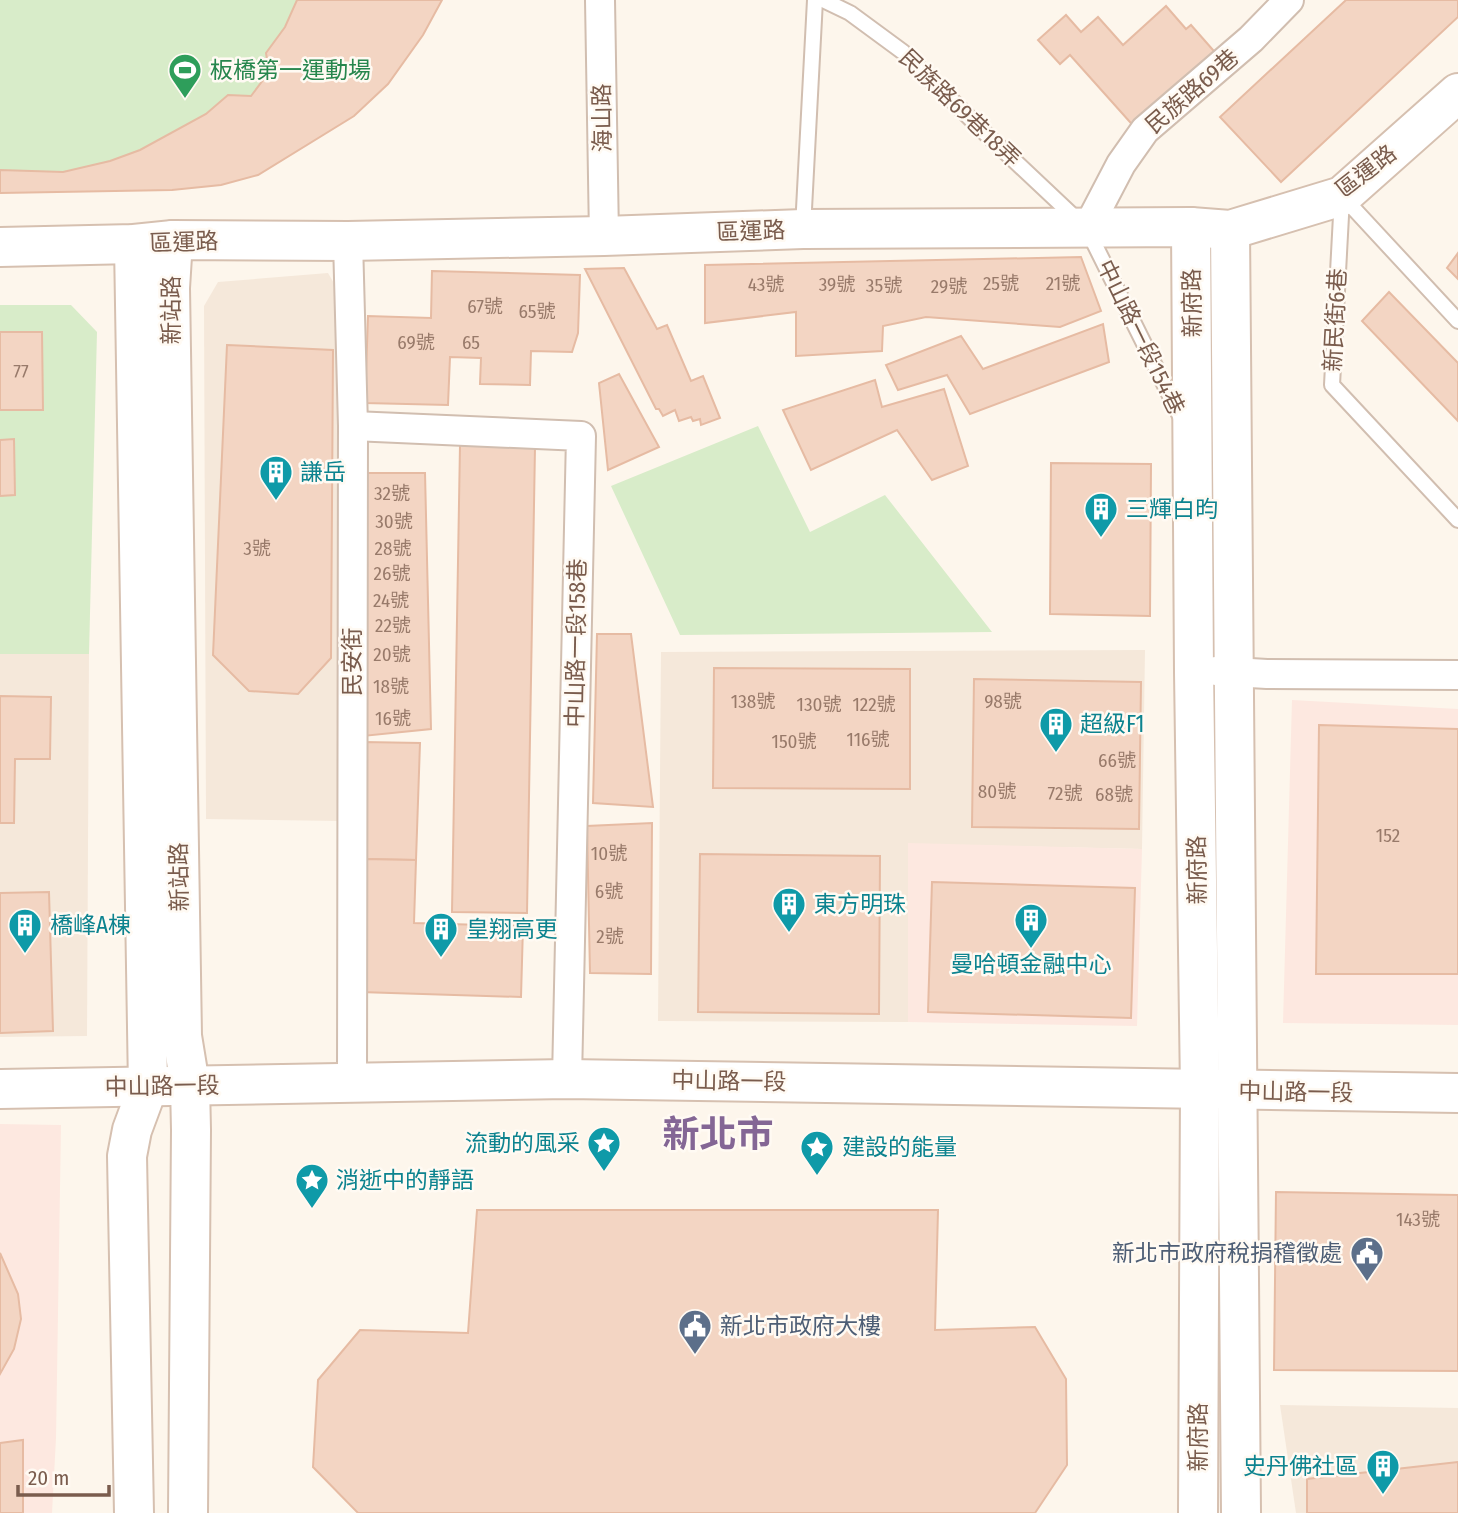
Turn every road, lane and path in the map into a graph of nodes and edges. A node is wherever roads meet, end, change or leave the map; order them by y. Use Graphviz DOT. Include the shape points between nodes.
graph roads {
  1 [pos="600,0"];
  2 [pos="815,0"];
  3 [pos="823,0"];
  4 [pos="1289,0"];
  5 [pos="1458,93"];
  6 [pos="1342,195"];
  7 [pos="1191,227"];
  8 [pos="803,229"];
  9 [pos="1087,229"];
  10 [pos="1230,230"];
  11 [pos="604,236"];
  12 [pos="173,240"];
  13 [pos="348,241"];
  14 [pos="134,244"];
  15 [pos="0,247"];
  16 [pos="1458,321"];
  17 [pos="353,426"];
  18 [pos="1194,445"];
  19 [pos="1458,520"];
  20 [pos="1233,670"];
  21 [pos="1194,672"];
  22 [pos="1458,675"];
  23 [pos="567,1079"];
  24 [pos="352,1082"];
  25 [pos="190,1085"];
  26 [pos="148,1087"];
  27 [pos="0,1089"];
  28 [pos="1200,1089"];
  29 [pos="1239,1091"];
  30 [pos="1458,1093"];
  31 [pos="134,1513"];
  32 [pos="188,1513"];
  33 [pos="1198,1513"];
  34 [pos="1241,1513"];
  1 -- 11 [label="street, 海山路"];
  2 -- 8 [label="lane"];
  3 -- 9 [label="lane, 民族路69巷18弄" via="850,13 903,52"];
  4 -- 9 [label="street, 民族路69巷" via="1145,130 1121,164"];
  5 -- 6 [label="street, 區運路"];
  6 -- 10 [label="street, 區運路"];
  6 -- 16 [label="lane"];
  6 -- 19 [label="lane, 新民街6巷" via="1332,385"];
  7 -- 9 [label="street, 區運路"];
  7 -- 10 [label="street, 區運路"];
  7 -- 18 [label="street, 新府路"];
  8 -- 9 [label="street, 區運路"];
  8 -- 11 [label="street, 區運路"];
  9 -- 18 [label="lane, 中山路一段154巷"];
  10 -- 20 [label="street, 新府路"];
  11 -- 13 [label="street, 區運路"];
  12 -- 13 [label="street, 區運路"];
  12 -- 14 [label="street, 區運路"];
  12 -- 25 [label="street, 新站路" via="170,288 182,1036"];
  13 -- 17 [label="street, 民安街"];
  14 -- 15 [label="street, 區運路"];
  14 -- 26 [label="street, 新站路"];
  17 -- 23 [label="street, 中山路一段158巷" via="580,436"];
  17 -- 24 [label="street, 民安街"];
  18 -- 21 [label="street, 新府路"];
  20 -- 21 [label="street"];
  20 -- 22 [label="street"];
  20 -- 29 [label="street, 新府路"];
  21 -- 28 [label="street, 新府路"];
  23 -- 24 [label="street, 中山路一段"];
  23 -- 28 [label="street, 中山路一段"];
  24 -- 25 [label="street, 中山路一段"];
  25 -- 26 [label="street, 中山路一段"];
  25 -- 32 [label="street, 新站路"];
  26 -- 27 [label="street, 中山路一段"];
  26 -- 31 [label="street, 新站路" via="127,1156"];
  28 -- 29 [label="street, 中山路一段"];
  28 -- 33 [label="street, 新府路"];
  29 -- 30 [label="street, 中山路一段"];
  29 -- 34 [label="street, 新府路"];
}
